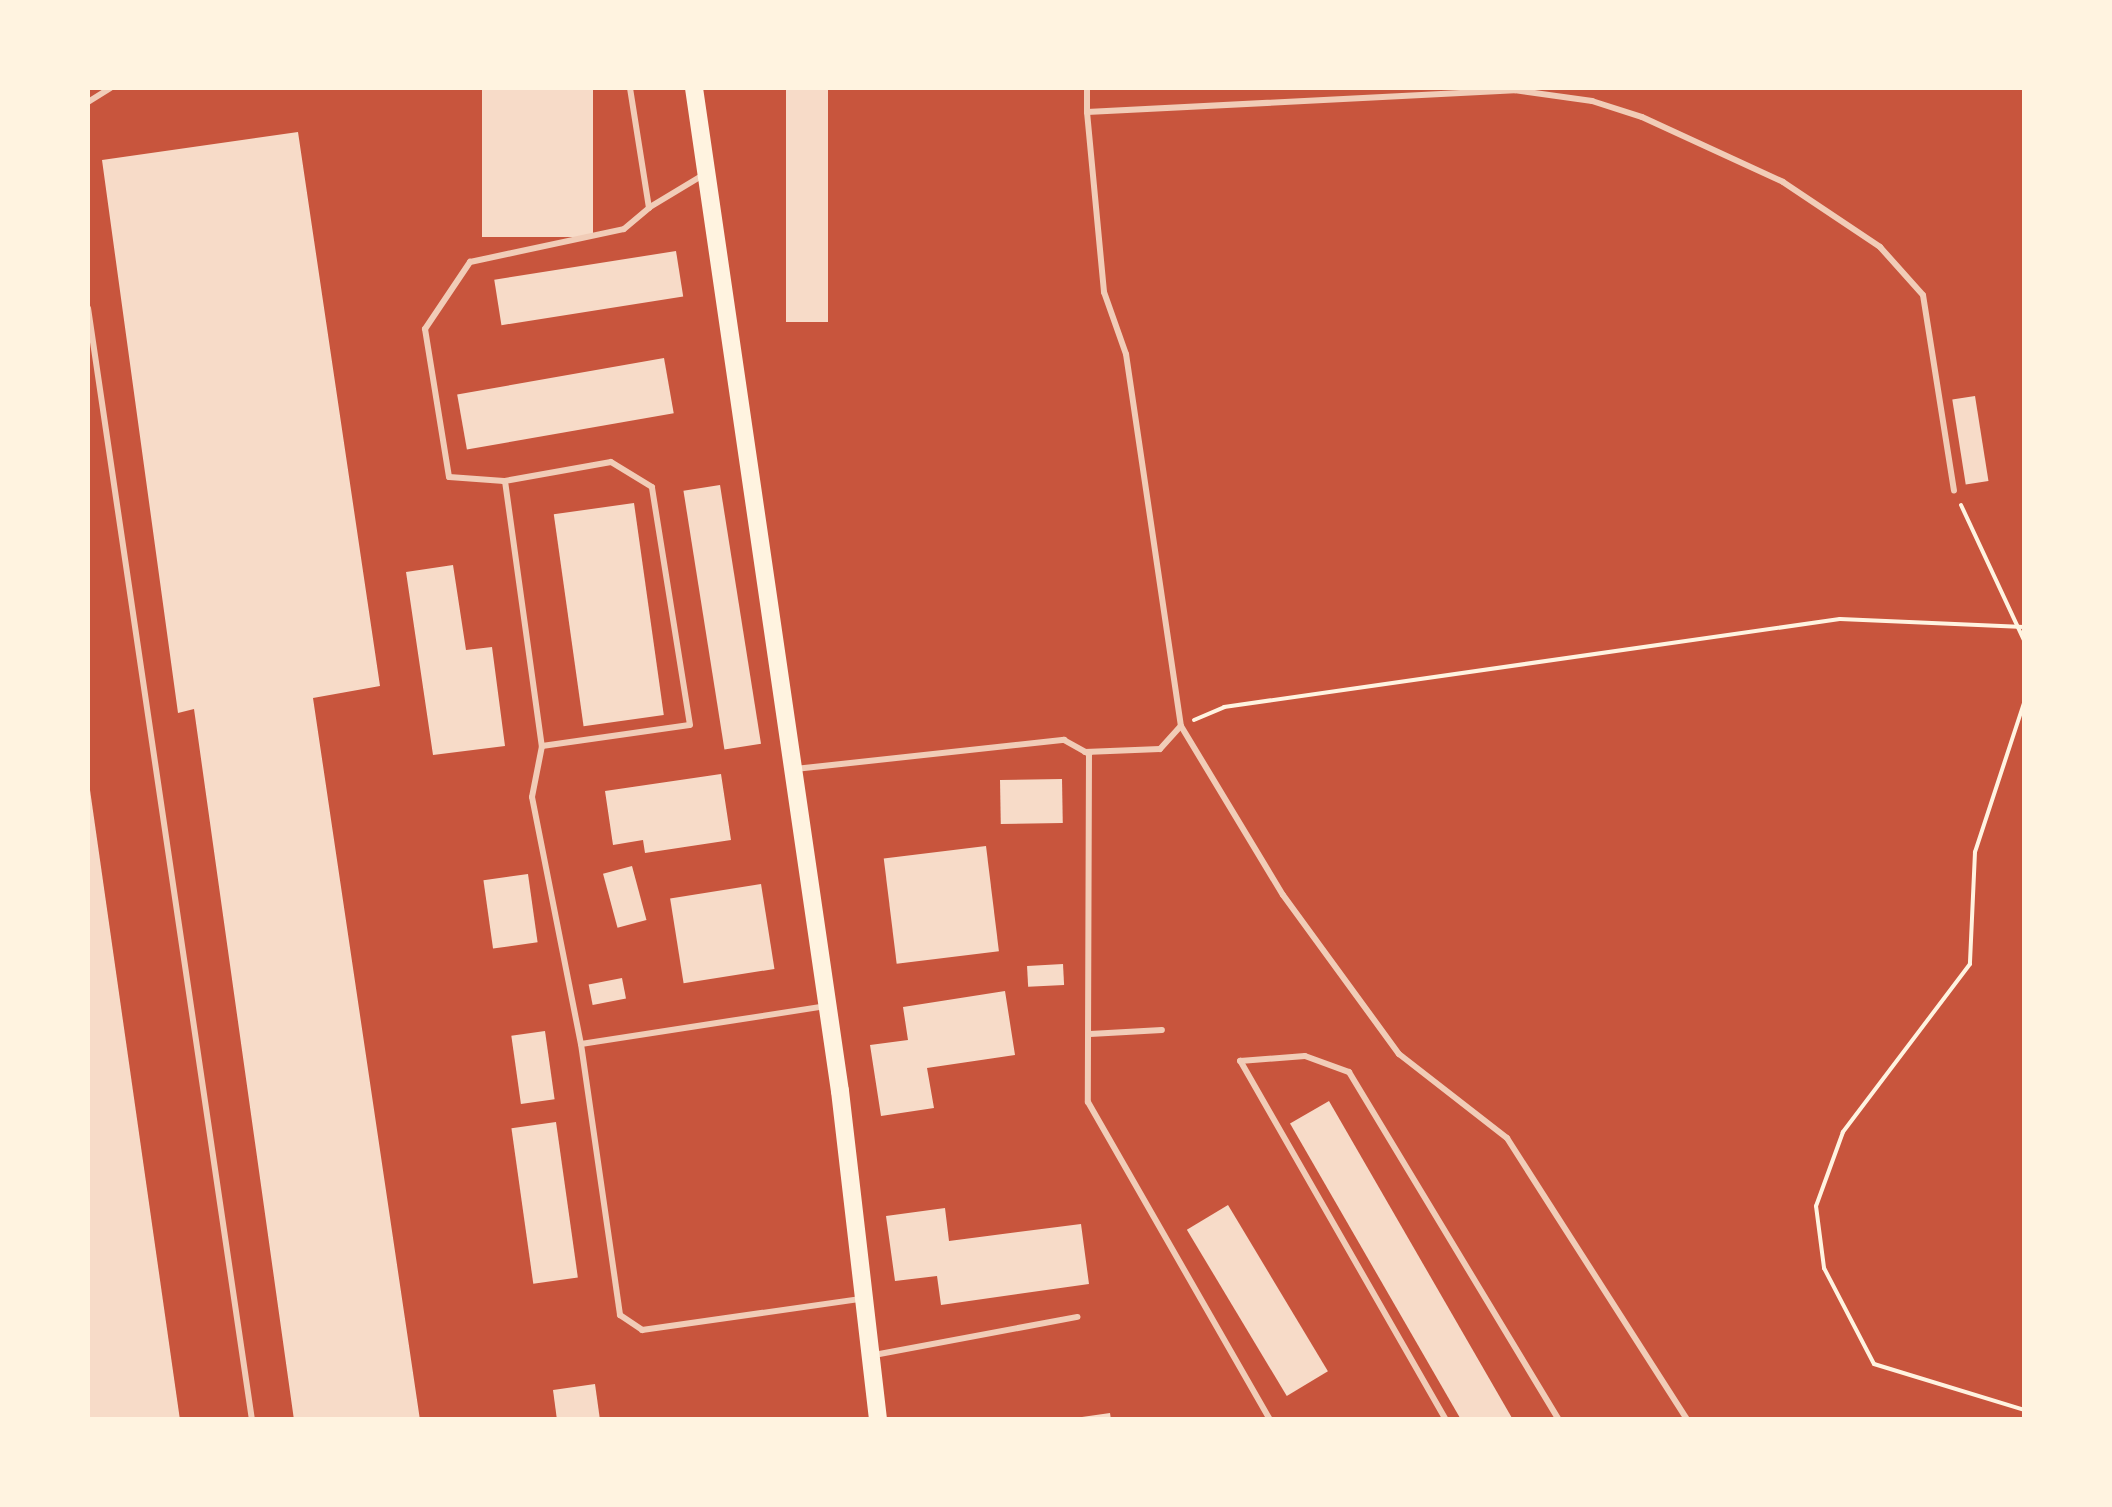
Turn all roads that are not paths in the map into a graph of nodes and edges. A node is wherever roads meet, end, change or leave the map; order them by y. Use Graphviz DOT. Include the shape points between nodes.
graph roads {
  1 [pos="110,88"];
  2 [pos="630,88"];
  3 [pos="694,88"];
  4 [pos="1087,88"];
  5 [pos="1517,89"];
  6 [pos="88,102"];
  7 [pos="1087,112"];
  8 [pos="707,173"];
  9 [pos="649,208"];
  10 [pos="88,308"];
  11 [pos="504,481"];
  12 [pos="1954,491"];
  13 [pos="1181,726"];
  14 [pos="542,746"];
  15 [pos="1089,754"];
  16 [pos="794,769"];
  17 [pos="828,1006"];
  18 [pos="1162,1030"];
  19 [pos="1090,1034"];
  20 [pos="581,1044"];
  21 [pos="868,1298"];
  22 [pos="1078,1317"];
  23 [pos="873,1355"];
  24 [pos="252,1420"];
  25 [pos="878,1420"];
  26 [pos="1270,1420"];
  27 [pos="1446,1420"];
  28 [pos="1559,1420"];
  29 [pos="1687,1420"];
  1 -- 6 [label="lane"];
  2 -- 9 [label="lane"];
  3 -- 8 [label="main road"];
  4 -- 7 [label="lane"];
  5 -- 7 [label="lane"];
  5 -- 12 [label="lane" via="1592,101 1642,118 1783,182 1880,247 1923,295"];
  7 -- 13 [label="lane" via="1104,292 1126,354"];
  8 -- 9 [label="lane"];
  8 -- 16 [label="main road"];
  9 -- 11 [label="lane" via="624,229 470,262 425,329 449,477"];
  10 -- 24 [label="lane"];
  11 -- 14 [label="lane"];
  11 -- 14 [label="lane" via="611,462 652,486 690,725"];
  13 -- 15 [label="lane" via="1160,749"];
  13 -- 29 [label="lane" via="1283,895 1399,1054 1507,1138"];
  14 -- 20 [label="lane" via="532,798"];
  15 -- 16 [label="lane" via="1064,740"];
  15 -- 19 [label="lane"];
  16 -- 17 [label="main road"];
  17 -- 20 [label="lane"];
  17 -- 21 [label="main road"];
  18 -- 19 [label="lane"];
  19 -- 26 [label="lane" via="1088,1102"];
  20 -- 21 [label="lane" via="620,1316 642,1330"];
  21 -- 23 [label="main road"];
  22 -- 23 [label="lane"];
  23 -- 25 [label="main road"];
  27 -- 28 [label="lane" via="1240,1061 1304,1056 1349,1072"];
}
